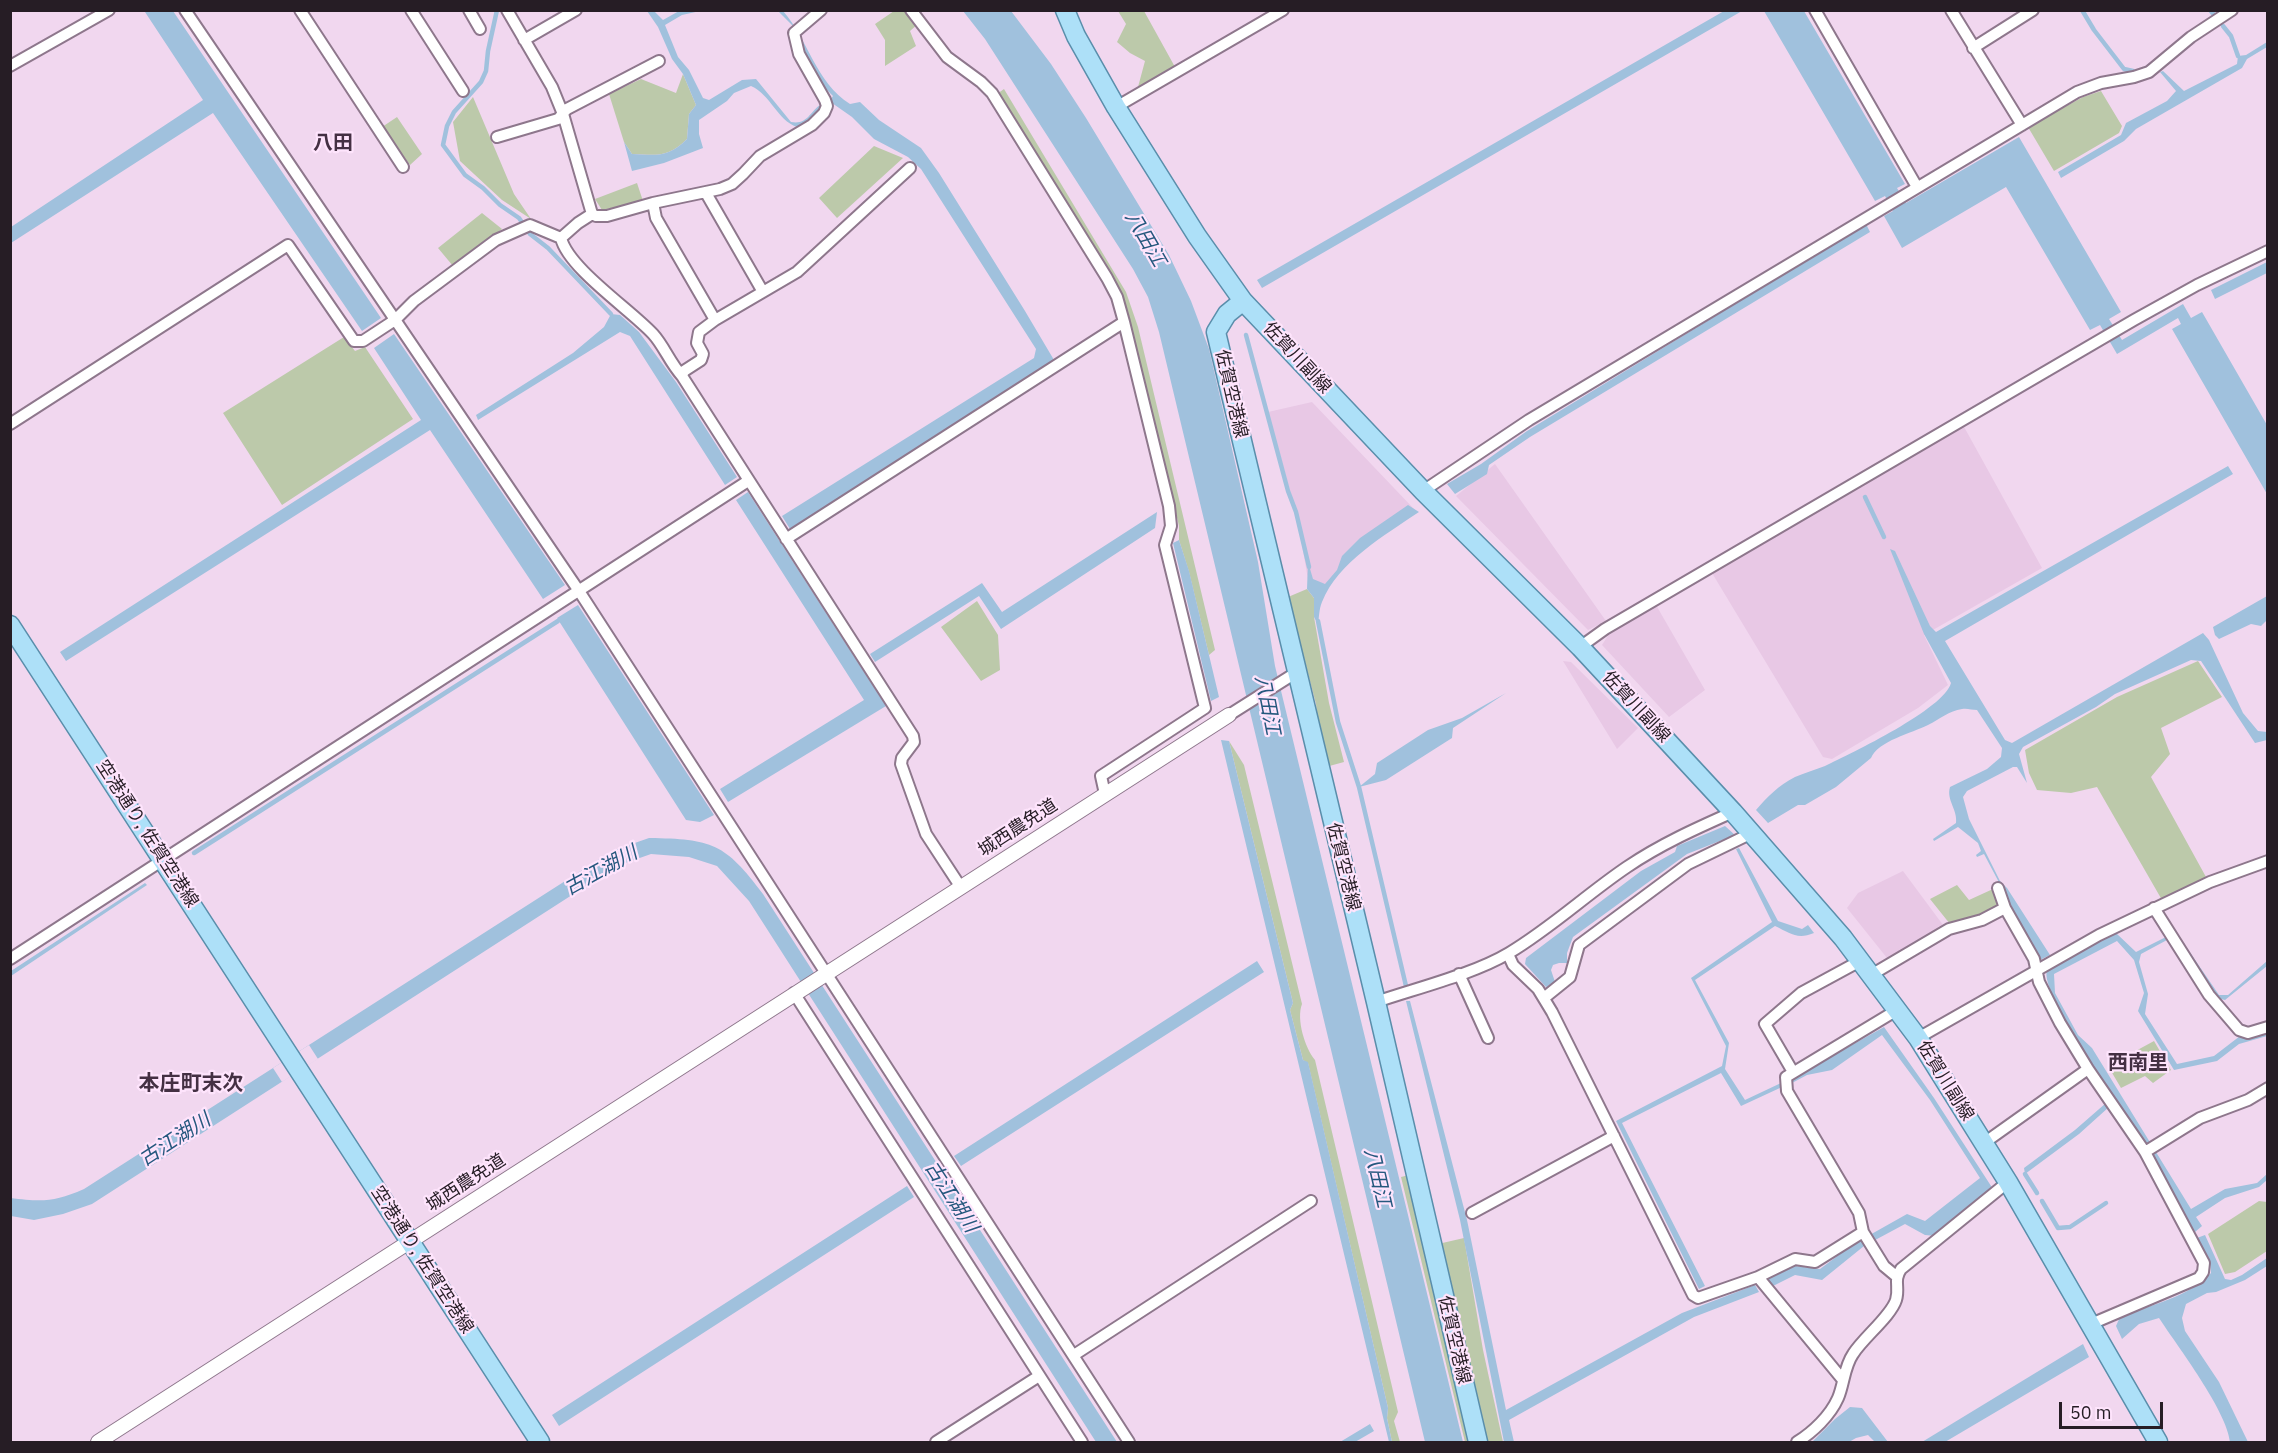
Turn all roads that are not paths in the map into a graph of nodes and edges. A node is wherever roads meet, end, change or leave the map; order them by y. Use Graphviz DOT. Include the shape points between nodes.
graph roads {
  1 [pos="109,10"];
  2 [pos="185,10"];
  3 [pos="300,10"];
  4 [pos="411,10"];
  5 [pos="469,10"];
  6 [pos="507,10"];
  7 [pos="576,10"];
  8 [pos="821,10"];
  9 [pos="911,10"];
  10 [pos="1065,10"];
  11 [pos="1283,10"];
  12 [pos="1815,10"];
  13 [pos="1951,10"];
  14 [pos="2033,10"];
  15 [pos="2232,10"];
  16 [pos="480,28"];
  17 [pos="524,40"];
  18 [pos="1973,48"];
  19 [pos="659,61"];
  20 [pos="10,66"];
  21 [pos="463,91"];
  22 [pos="1116,108"];
  23 [pos="562,114"];
  24 [pos="2022,126"];
  25 [pos="497,137"];
  26 [pos="403,167"];
  27 [pos="910,168"];
  28 [pos="1917,187"];
  29 [pos="706,193"];
  30 [pos="653,203"];
  31 [pos="592,214"];
  32 [pos="561,238"];
  33 [pos="2268,251"];
  34 [pos="763,292"];
  35 [pos="1243,301"];
  36 [pos="715,320"];
  37 [pos="395,321"];
  38 [pos="1124,322"];
  39 [pos="682,376"];
  40 [pos="10,424"];
  41 [pos="748,481"];
  42 [pos="1423,491"];
  43 [pos="786,539"];
  44 [pos="579,591"];
  45 [pos="10,625"];
  46 [pos="1580,647"];
  47 [pos="1297,672"];
  48 [pos="1228,715"];
  49 [pos="1105,794"];
  50 [pos="1733,812"];
  51 [pos="1752,833"];
  52 [pos="164,861"];
  53 [pos="2268,861"];
  54 [pos="960,886"];
  55 [pos="1998,888"];
  56 [pos="2005,908"];
  57 [pos="2154,908"];
  58 [pos="1508,954"];
  59 [pos="10,959"];
  60 [pos="1865,968"];
  61 [pos="2036,971"];
  62 [pos="827,972"];
  63 [pos="1459,974"];
  64 [pos="794,993"];
  65 [pos="1544,998"];
  66 [pos="1376,1002"];
  67 [pos="1897,1010"];
  68 [pos="2268,1027"];
  69 [pos="1488,1038"];
  70 [pos="1918,1038"];
  71 [pos="2088,1069"];
  72 [pos="1793,1072"];
  73 [pos="2268,1088"];
  74 [pos="1614,1136"];
  75 [pos="1984,1143"];
  76 [pos="2145,1152"];
  77 [pos="2008,1182"];
  78 [pos="1311,1201"];
  79 [pos="1472,1213"];
  80 [pos="1863,1232"];
  81 [pos="410,1240"];
  82 [pos="1896,1276"];
  83 [pos="1758,1277"];
  84 [pos="2091,1324"];
  85 [pos="1074,1355"];
  86 [pos="1039,1377"];
  87 [pos="1843,1380"];
  88 [pos="98,1443"];
  89 [pos="540,1443"];
  90 [pos="936,1443"];
  91 [pos="1082,1443"];
  92 [pos="1129,1443"];
  93 [pos="1478,1443"];
  94 [pos="1797,1443"];
  95 [pos="2158,1443"];
  1 -- 20 [label="street"];
  2 -- 37 [label="street"];
  3 -- 26 [label="street"];
  4 -- 21 [label="street"];
  5 -- 16 [label="street"];
  6 -- 17 [label="street"];
  7 -- 17 [label="street"];
  8 -- 29 [label="street" via="797,30 799,54 826,103 824,113 812,125 760,156 732,183"];
  9 -- 38 [label="street" via="947,57 992,93 1107,278"];
  10 -- 22 [label="main road, 佐賀川副線"];
  11 -- 22 [label="street"];
  12 -- 28 [label="street"];
  13 -- 18 [label="street"];
  14 -- 18 [label="street"];
  15 -- 24 [label="street" via="2149,72 2078,92"];
  17 -- 23 [label="street" via="552,87"];
  18 -- 24 [label="street"];
  19 -- 23 [label="street"];
  22 -- 35 [label="main road, 佐賀川副線"];
  23 -- 25 [label="street" via="558,119"];
  23 -- 31 [label="street"];
  24 -- 28 [label="street"];
  27 -- 34 [label="street" via="797,272"];
  28 -- 42 [label="street" via="1529,420"];
  29 -- 30 [label="street"];
  29 -- 34 [label="street"];
  30 -- 31 [label="street" via="607,216"];
  30 -- 36 [label="street" via="656,218"];
  31 -- 32 [label="street"];
  32 -- 37 [label="street" via="525,227 496,240 414,300"];
  32 -- 39 [label="street" via="563,247 589,276 654,335"];
  33 -- 46 [label="street" via="2119,329"];
  34 -- 36 [label="street"];
  35 -- 42 [label="main road, 佐賀川副線"];
  35 -- 47 [label="main road, 佐賀空港線" via="1227,314 1216,332"];
  36 -- 39 [label="street" via="699,332 701,360 684,370"];
  37 -- 40 [label="street" via="363,341 354,341 288,245"];
  37 -- 44 [label="street"];
  38 -- 43 [label="street"];
  38 -- 49 [label="street" via="1169,506 1171,526 1165,545 1205,708 1101,776"];
  39 -- 41 [label="street"];
  41 -- 43 [label="street"];
  41 -- 44 [label="street"];
  42 -- 46 [label="main road, 佐賀川副線"];
  43 -- 54 [label="street" via="913,736 914,742 901,765 926,834"];
  44 -- 52 [label="street"];
  44 -- 62 [label="street"];
  45 -- 52 [label="main road, 空港通り, 佐賀空港線"];
  46 -- 50 [label="main road, 佐賀川副線"];
  47 -- 48 [label="street"];
  47 -- 66 [label="main road, 佐賀空港線"];
  48 -- 49 [label="street, 城西農免道"];
  49 -- 54 [label="street, 城西農免道"];
  50 -- 51 [label="main road, 佐賀川副線"];
  50 -- 58 [label="street" via="1670,841 1627,867"];
  51 -- 60 [label="main road, 佐賀川副線"];
  51 -- 65 [label="street" via="1688,864 1579,945 1570,976"];
  52 -- 59 [label="street"];
  52 -- 81 [label="main road, 空港通り, 佐賀空港線"];
  53 -- 57 [label="street"];
  54 -- 62 [label="street, 城西農免道"];
  55 -- 56 [label="street"];
  56 -- 60 [label="street"];
  56 -- 61 [label="street" via="2034,959"];
  57 -- 61 [label="street"];
  57 -- 68 [label="street" via="2203,987 2239,1030 2248,1033"];
  58 -- 63 [label="street"];
  58 -- 65 [label="street" via="1513,965"];
  60 -- 67 [label="main road, 佐賀川副線"];
  60 -- 72 [label="street" via="1801,993 1765,1024"];
  61 -- 70 [label="street"];
  61 -- 71 [label="street" via="2060,1023"];
  62 -- 64 [label="street, 城西農免道"];
  62 -- 85 [label="street"];
  63 -- 66 [label="street"];
  63 -- 69 [label="street"];
  64 -- 81 [label="street, 城西農免道"];
  64 -- 86 [label="street"];
  65 -- 74 [label="street"];
  66 -- 93 [label="main road, 佐賀空港線"];
  67 -- 70 [label="main road, 佐賀川副線"];
  67 -- 72 [label="street"];
  70 -- 75 [label="main road, 佐賀川副線"];
  71 -- 75 [label="street"];
  71 -- 76 [label="street"];
  72 -- 80 [label="street" via="1786,1077 1787,1091 1859,1213"];
  73 -- 76 [label="street" via="2200,1118"];
  74 -- 79 [label="street"];
  74 -- 83 [label="street" via="1693,1295 1698,1298"];
  75 -- 77 [label="main road, 佐賀川副線"];
  76 -- 84 [label="street" via="2204,1263 2204,1272 2199,1278"];
  77 -- 82 [label="street"];
  77 -- 84 [label="main road, 佐賀川副線"];
  78 -- 85 [label="street"];
  80 -- 82 [label="street" via="1884,1266"];
  80 -- 83 [label="street" via="1815,1262 1796,1259"];
  81 -- 88 [label="street, 城西農免道"];
  81 -- 89 [label="main road, 空港通り, 佐賀空港線"];
  82 -- 87 [label="street" via="1896,1299 1890,1311 1851,1356"];
  83 -- 87 [label="street"];
  84 -- 95 [label="main road, 佐賀川副線"];
  85 -- 92 [label="street"];
  86 -- 90 [label="street"];
  86 -- 91 [label="street"];
  87 -- 94 [label="street" via="1838,1399 1813,1431"];
}
